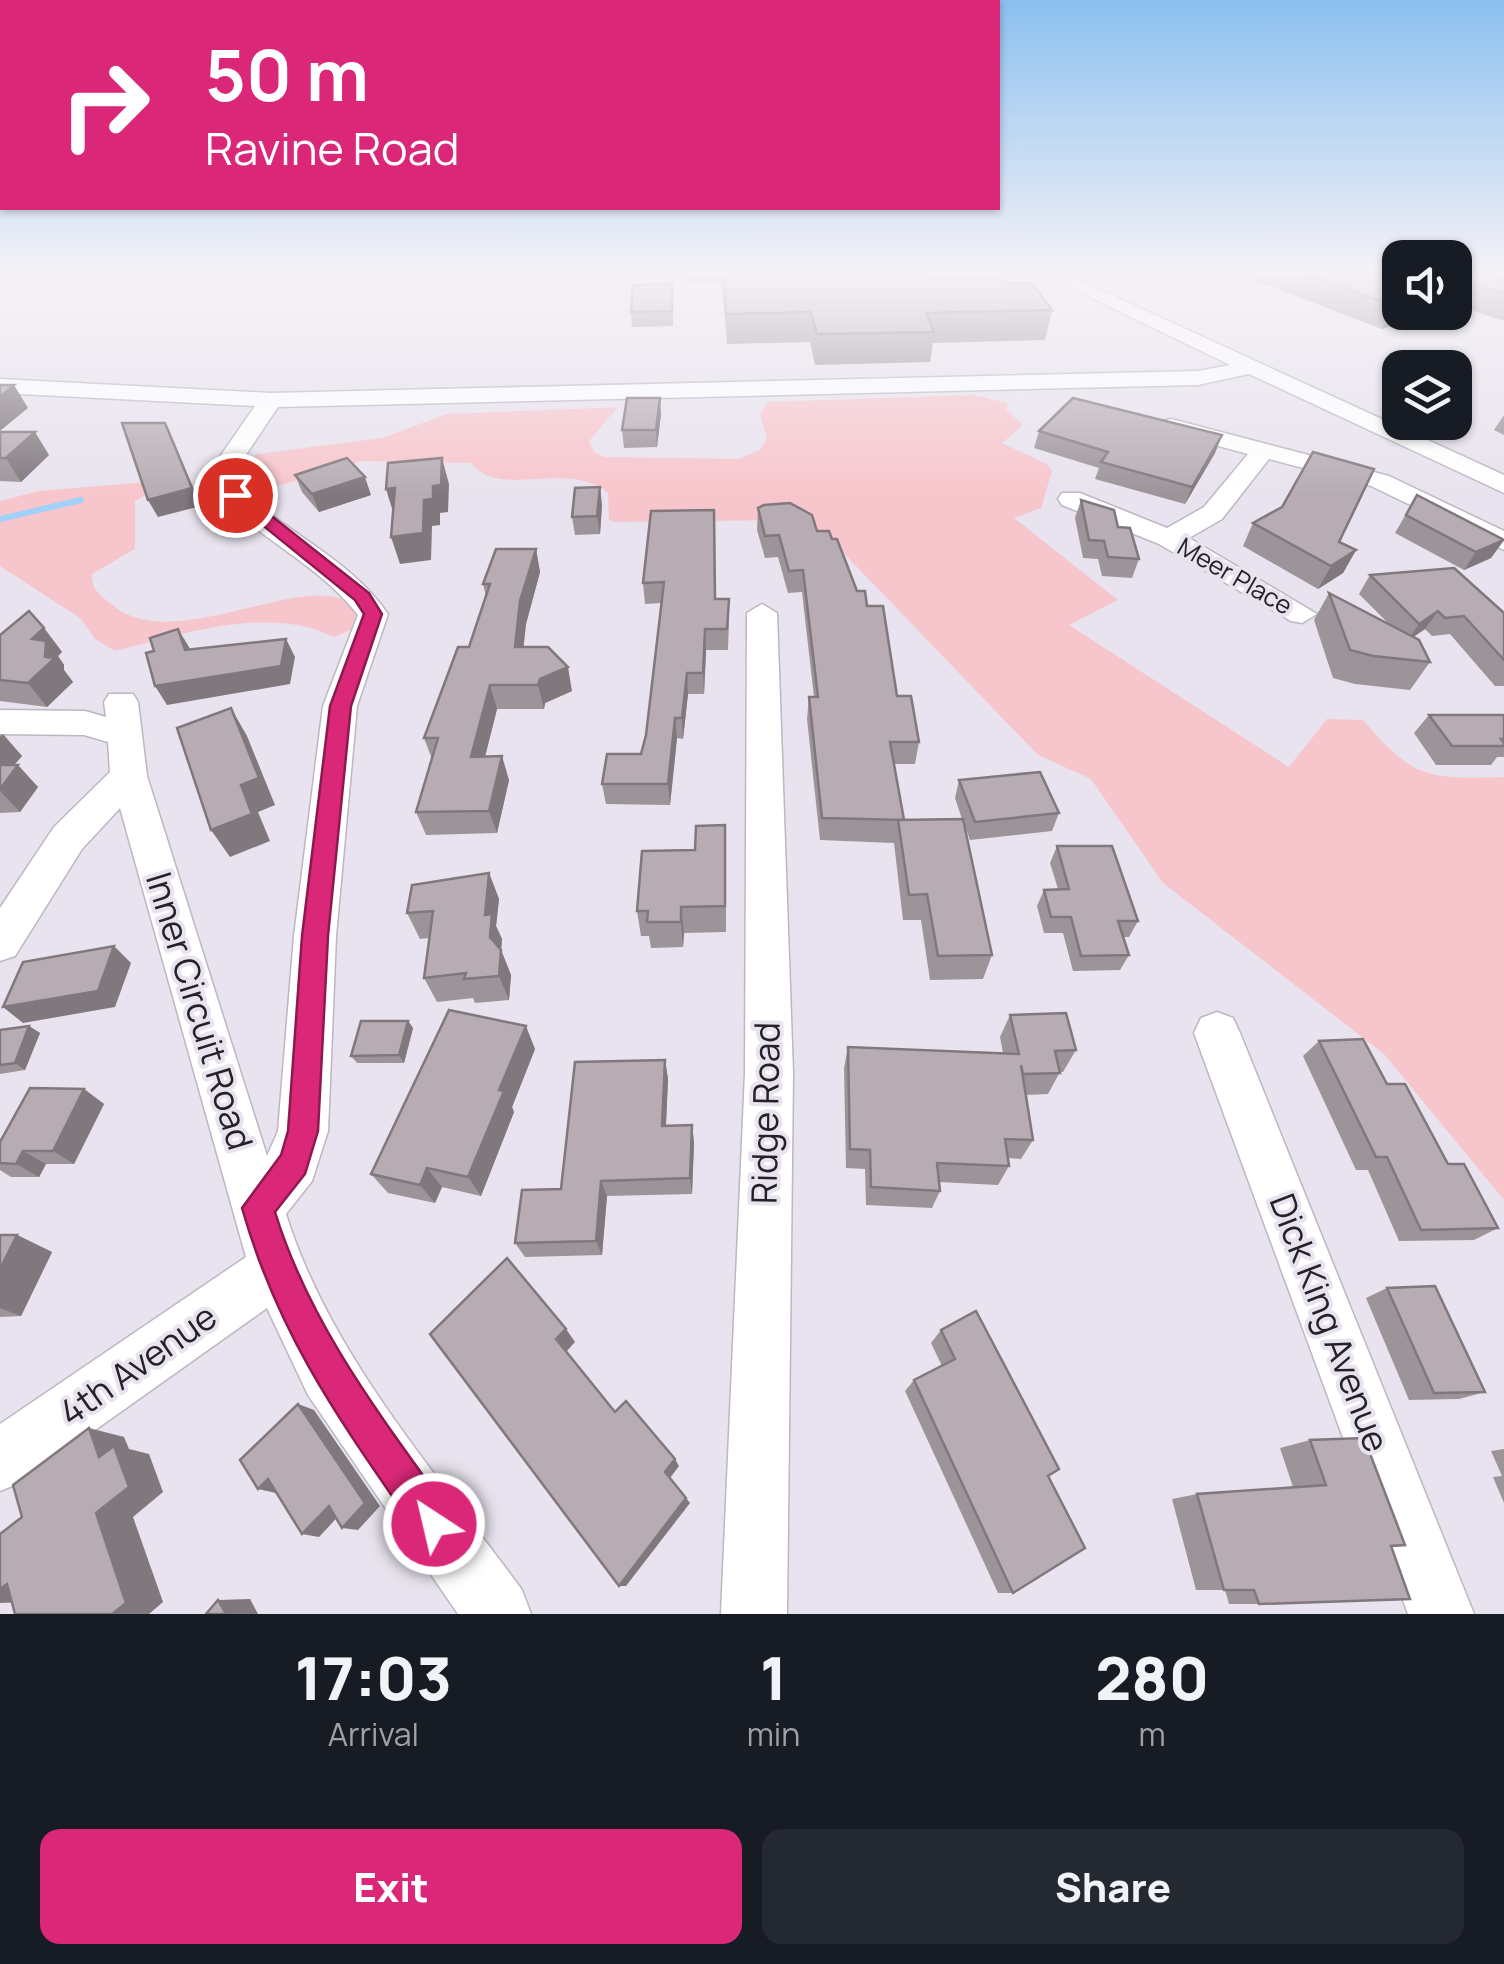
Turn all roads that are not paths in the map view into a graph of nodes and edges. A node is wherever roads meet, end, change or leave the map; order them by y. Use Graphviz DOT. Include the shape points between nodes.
graph roads {
  1 [pos="1204,345"];
  2 [pos="1252,368"];
  3 [pos="1004,382"];
  4 [pos="0,386"];
  5 [pos="271,400"];
  6 [pos="1101,408"];
  7 [pos="1155,422"];
  8 [pos="1263,450"];
  9 [pos="1504,485"];
  10 [pos="1071,499"];
  11 [pos="1169,538"];
  12 [pos="1504,542"];
  13 [pos="762,613"];
  14 [pos="1302,614"];
  15 [pos="0,722"];
  16 [pos="125,738"];
  17 [pos="0,943"];
  18 [pos="1217,1033"];
  19 [pos="258,1208"];
  20 [pos="276,1269"];
  21 [pos="0,1460"];
  22 [pos="498,1614"];
  23 [pos="754,1614"];
  24 [pos="1441,1614"];
  1 -- 2 [label="street"];
  2 -- 3 [label="street" via="1198,378"];
  2 -- 9 [label="street"];
  3 -- 5 [label="street"];
  3 -- 6 [label="street"];
  4 -- 5 [label="street"];
  5 -- 19 [label="street" via="218,478 362,597 373,614 340,706 303,1131 294,1163"];
  7 -- 8 [label="street"];
  8 -- 11 [label="street, Meer Place" via="1214,513"];
  8 -- 12 [label="street" via="1380,481"];
  10 -- 11 [label="street, Meer Place"];
  11 -- 14 [label="street, Meer Place"];
  13 -- 23 [label="street, Ridge Road" via="769,1073"];
  15 -- 16 [label="street" via="70,721"];
  16 -- 17 [label="street"];
  16 -- 19 [label="street, Inner Circuit Road"];
  18 -- 24 [label="street, Dick King Avenue"];
  19 -- 20 [label="street, Inner Circuit Road"];
  20 -- 21 [label="street, 4th Avenue"];
  20 -- 22 [label="street, Inner Circuit Road" via="329,1374"];
}
